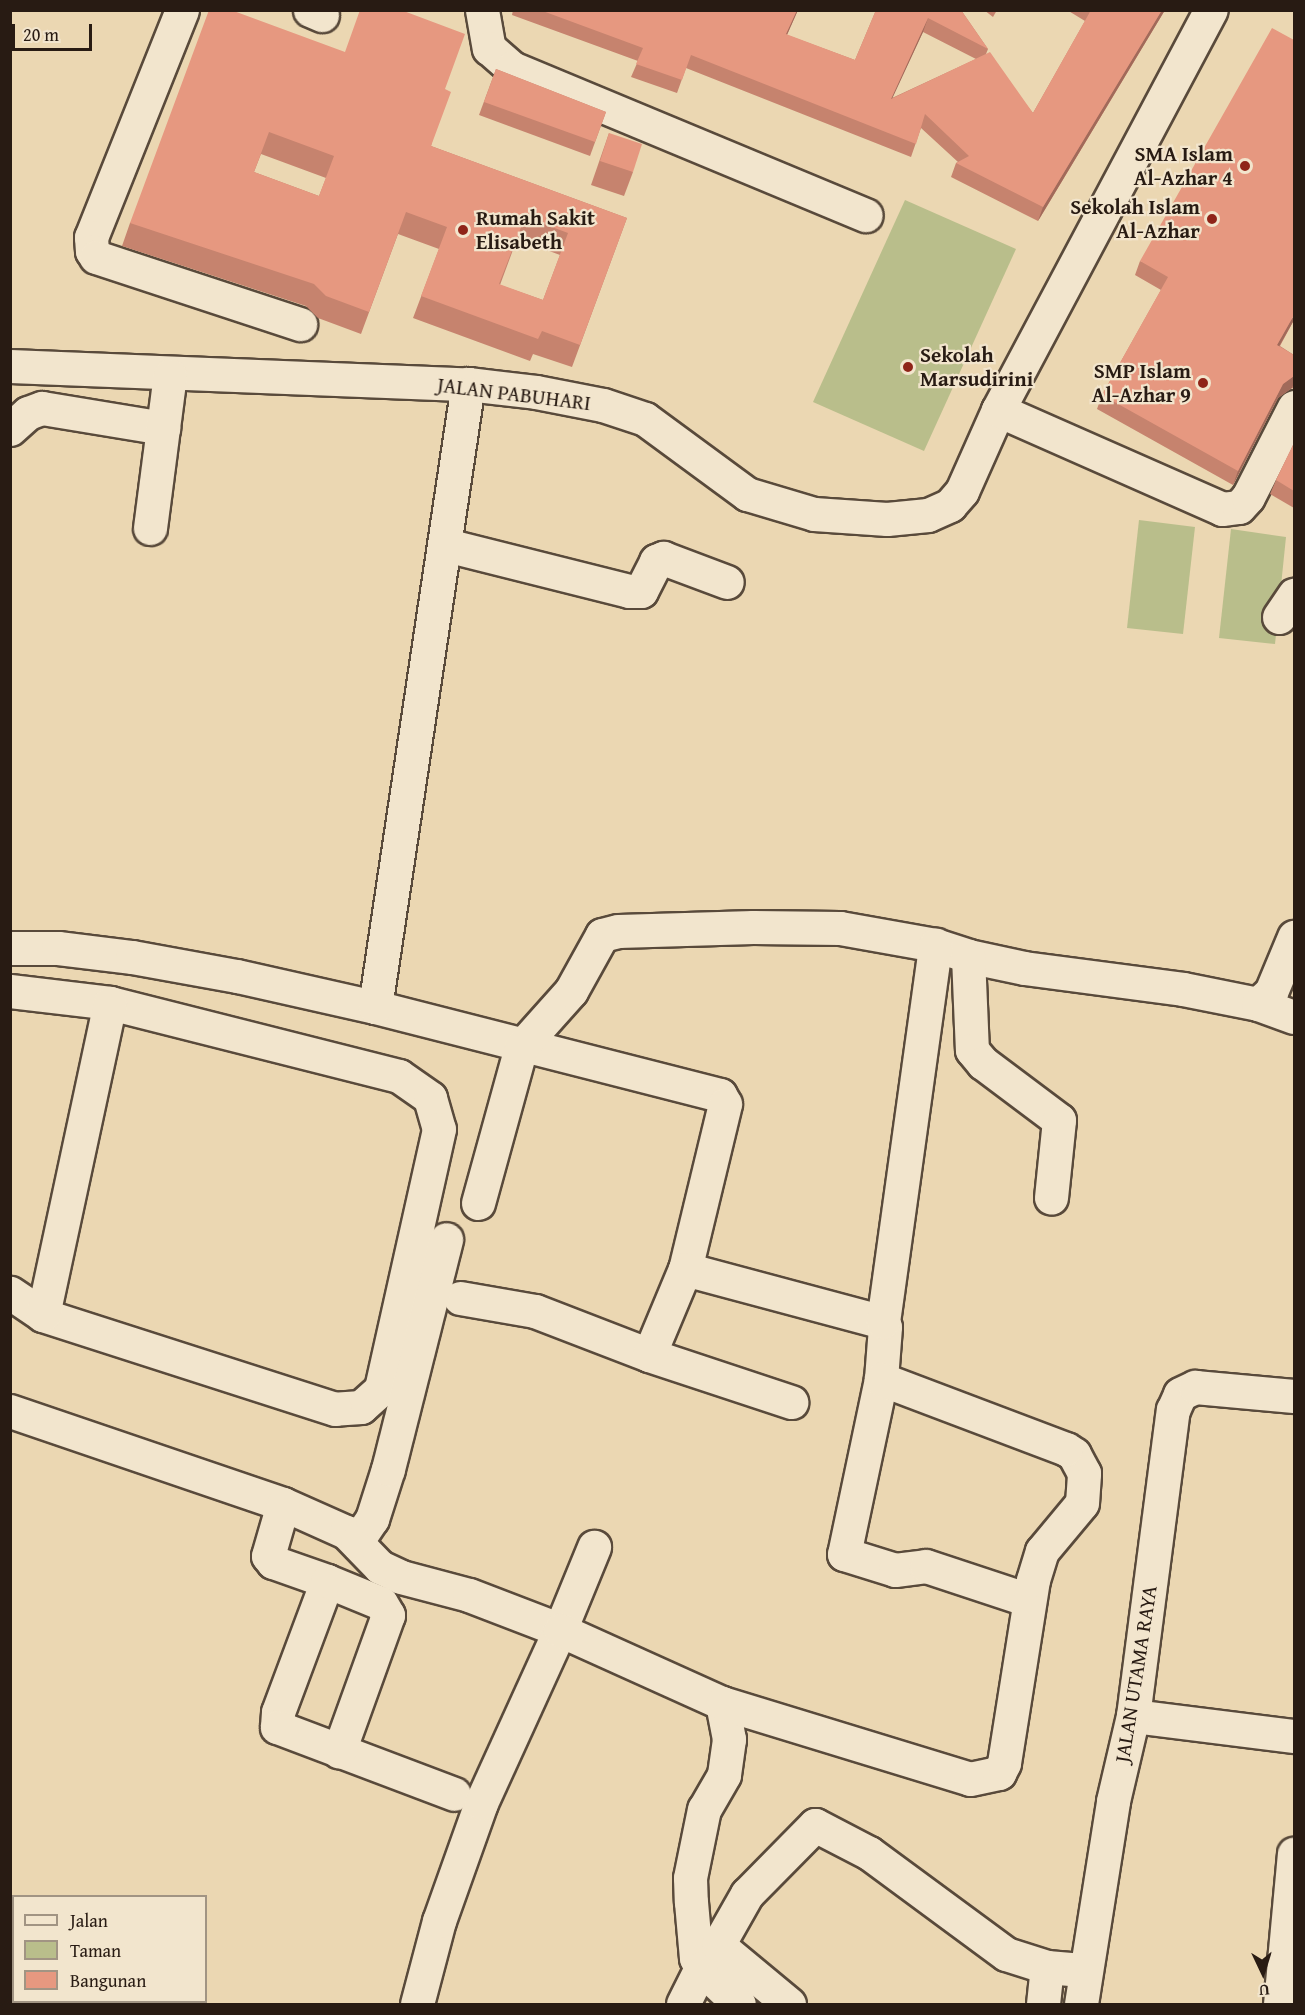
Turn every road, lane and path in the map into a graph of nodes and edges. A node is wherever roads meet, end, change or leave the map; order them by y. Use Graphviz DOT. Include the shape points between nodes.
graph roads {
  1 [pos="182,10"];
  2 [pos="482,10"];
  3 [pos="1211,10"];
  4 [pos="866,214"];
  5 [pos="300,324"];
  6 [pos="10,366"];
  7 [pos="170,375"];
  8 [pos="468,384"];
  9 [pos="1294,406"];
  10 [pos="998,411"];
  11 [pos="163,428"];
  12 [pos="10,429"];
  13 [pos="150,528"];
  14 [pos="446,545"];
  15 [pos="727,582"];
  16 [pos="1294,937"];
  17 [pos="935,945"];
  18 [pos="10,948"];
  19 [pos="968,956"];
  20 [pos="10,991"];
  21 [pos="110,1004"];
  22 [pos="1258,1004"];
  23 [pos="375,1007"];
  24 [pos="1294,1017"];
  25 [pos="520,1047"];
  26 [pos="1051,1198"];
  27 [pos="478,1203"];
  28 [pos="446,1239"];
  29 [pos="685,1269"];
  30 [pos="10,1293"];
  31 [pos="460,1298"];
  32 [pos="43,1315"];
  33 [pos="882,1322"];
  34 [pos="649,1355"];
  35 [pos="881,1379"];
  36 [pos="1294,1396"];
  37 [pos="791,1402"];
  38 [pos="10,1411"];
  39 [pos="283,1504"];
  40 [pos="357,1541"];
  41 [pos="594,1547"];
  42 [pos="327,1581"];
  43 [pos="1029,1600"];
  44 [pos="560,1630"];
  45 [pos="722,1703"];
  46 [pos="1133,1716"];
  47 [pos="1294,1736"];
  48 [pos="339,1751"];
  49 [pos="454,1794"];
  50 [pos="1294,1854"];
  51 [pos="1047,1967"];
  52 [pos="701,1968"];
  53 [pos="1085,1970"];
  54 [pos="417,2004"];
  55 [pos="683,2004"];
  56 [pos="739,2004"];
  57 [pos="789,2004"];
  58 [pos="1042,2004"];
  59 [pos="1081,2004"];
  60 [pos="1280,2004"];
  1 -- 5 [label="street" via="91,237 92,251 96,257"];
  2 -- 4 [label="street" via="489,48 512,68"];
  3 -- 10 [label="street, JALAN PABUHARI"];
  6 -- 7 [label="street, JALAN PABUHARI"];
  7 -- 8 [label="street, JALAN PABUHARI"];
  7 -- 11 [label="street"];
  8 -- 10 [label="street, JALAN PABUHARI" via="536,392 634,415 645,419 747,494 814,514 887,519 928,515 950,504 962,491"];
  8 -- 14 [label="street"];
  9 -- 10 [label="street" via="1248,497 1239,507 1222,509"];
  11 -- 12 [label="street" via="42,408 28,413"];
  11 -- 13 [label="street"];
  14 -- 15 [label="street" via="629,591 641,591 656,561 663,558"];
  14 -- 23 [label="street" via="425,657"];
  16 -- 22 [label="street" via="1271,992"];
  17 -- 19 [label="street"];
  17 -- 25 [label="street" via="840,928 609,932 598,940 553,1016"];
  17 -- 33 [label="street"];
  18 -- 23 [label="street" via="58,948 132,957"];
  19 -- 22 [label="street" via="1024,969 1171,987"];
  19 -- 26 [label="street" via="972,1050 983,1063 1059,1120"];
  20 -- 21 [label="street"];
  21 -- 32 [label="street"];
  21 -- 32 [label="street" via="399,1076 430,1098 439,1129 437,1140 381,1389 361,1407 335,1409"];
  22 -- 24 [label="street"];
  23 -- 25 [label="street"];
  25 -- 27 [label="street"];
  25 -- 29 [label="street" via="720,1095 725,1104"];
  28 -- 40 [label="street" via="388,1469 372,1519"];
  29 -- 33 [label="street"];
  29 -- 34 [label="street"];
  30 -- 32 [label="street"];
  31 -- 34 [label="street" via="535,1311"];
  33 -- 35 [label="street" via="886,1333"];
  34 -- 37 [label="street"];
  35 -- 43 [label="street" via="1074,1454 1084,1473 1082,1503 1042,1551"];
  35 -- 43 [label="street" via="844,1554 894,1570 926,1566"];
  36 -- 46 [label="street, JALAN UTAMA RAYA" via="1195,1387 1180,1394 1173,1410"];
  38 -- 39 [label="street"];
  39 -- 40 [label="street" via="335,1526"];
  39 -- 42 [label="street" via="268,1556 273,1562"];
  40 -- 44 [label="street" via="380,1567 401,1577 470,1595"];
  41 -- 44 [label="street"];
  42 -- 48 [label="street" via="381,1603 388,1615"];
  42 -- 48 [label="street" via="276,1721 277,1727"];
  43 -- 45 [label="street" via="1004,1763 999,1773 990,1777 970,1779"];
  44 -- 45 [label="street"];
  44 -- 54 [label="street" via="481,1803 439,1922"];
  45 -- 52 [label="street" via="729,1739 724,1775 704,1809 690,1878 696,1958"];
  46 -- 47 [label="street"];
  46 -- 53 [label="street, JALAN UTAMA RAYA" via="1113,1801"];
  48 -- 49 [label="street"];
  50 -- 60 [label="street"];
  51 -- 53 [label="street"];
  51 -- 57 [label="street" via="991,1945 869,1853 815,1825 747,1894 718,1945"];
  51 -- 58 [label="street"];
  52 -- 55 [label="street"];
  52 -- 56 [label="street"];
  53 -- 59 [label="street, JALAN UTAMA RAYA"];
}
